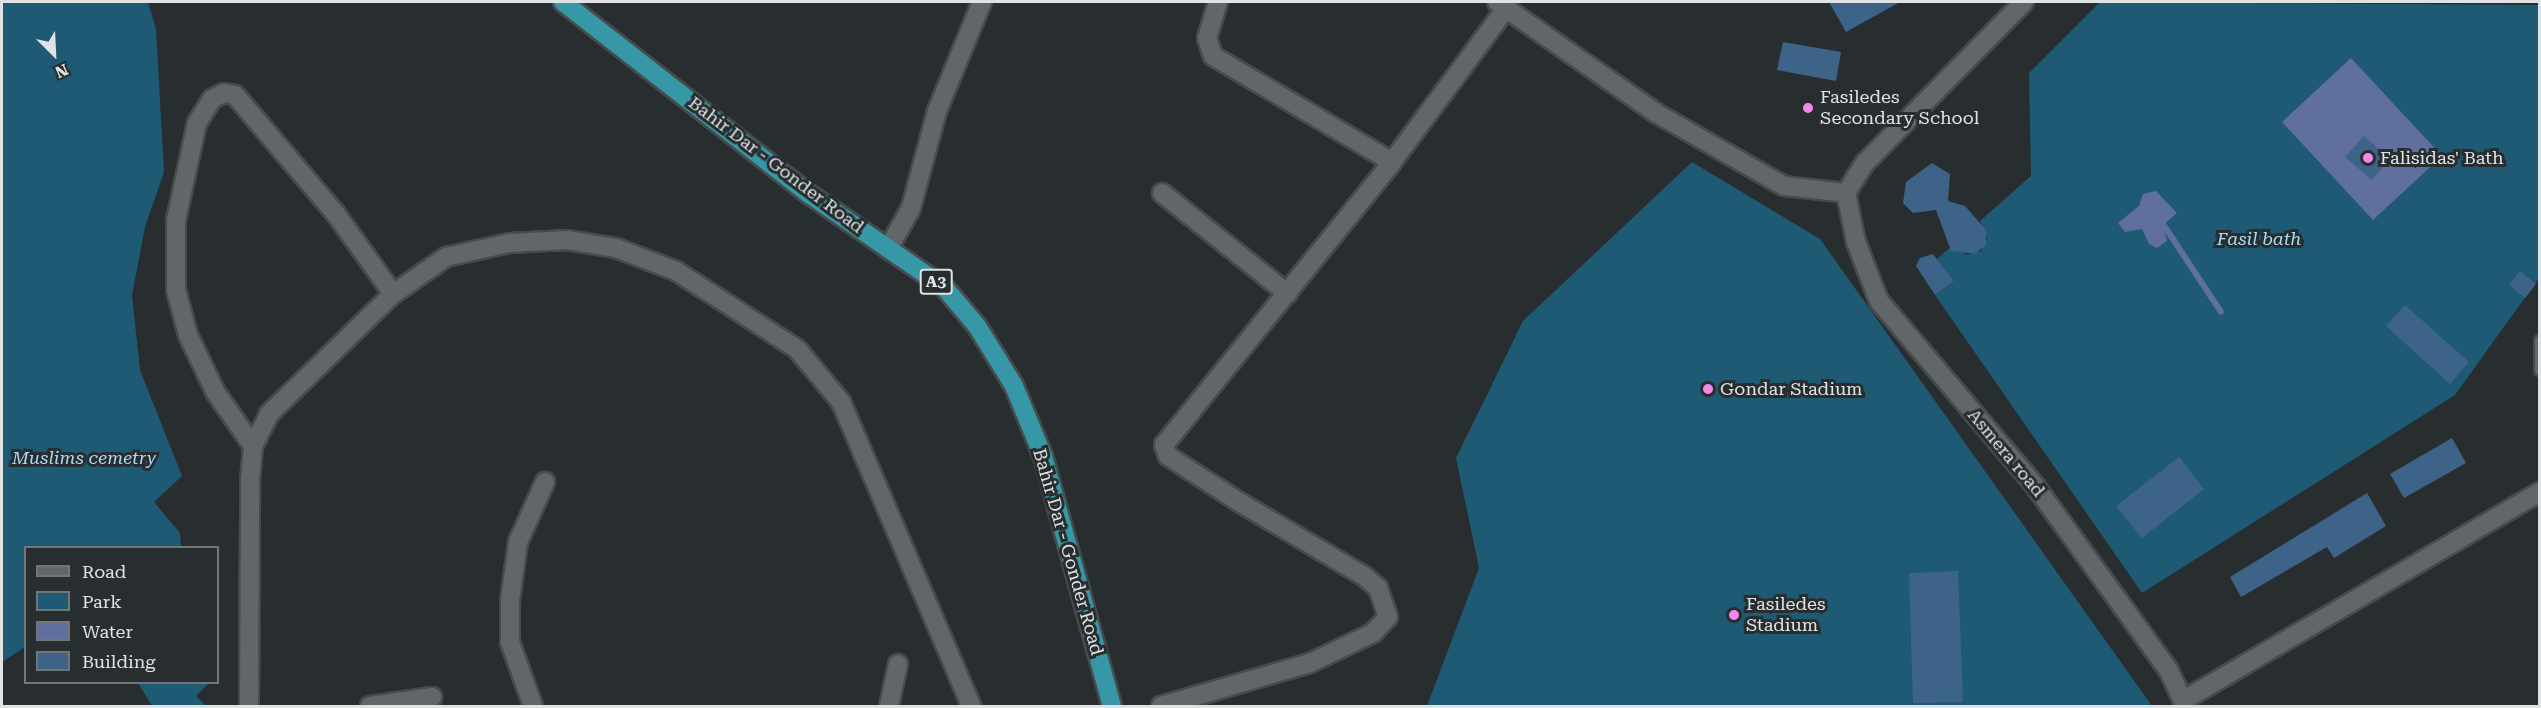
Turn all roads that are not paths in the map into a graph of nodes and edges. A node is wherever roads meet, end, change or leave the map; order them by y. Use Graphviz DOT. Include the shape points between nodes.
graph roads {
  1 [pos="563,2"];
  2 [pos="982,2"];
  3 [pos="1218,2"];
  4 [pos="2024,2"];
  5 [pos="1502,4"];
  6 [pos="1392,162"];
  7 [pos="1162,192"];
  8 [pos="1846,193"];
  9 [pos="888,249"];
  10 [pos="393,294"];
  11 [pos="1288,294"];
  12 [pos="2540,341"];
  13 [pos="2540,370"];
  14 [pos="254,446"];
  15 [pos="545,482"];
  16 [pos="2540,492"];
  17 [pos="898,664"];
  18 [pos="432,697"];
  19 [pos="2184,703"];
  20 [pos="249,706"];
  21 [pos="370,706"];
  22 [pos="533,706"];
  23 [pos="889,706"];
  24 [pos="971,706"];
  25 [pos="1112,706"];
  26 [pos="1161,706"];
  1 -- 9 [label="highway, Bahir Dar - Gonder Road / A3" via="809,194"];
  2 -- 9 [label="street" via="937,111 911,208"];
  3 -- 6 [label="street" via="1207,38 1213,56"];
  4 -- 8 [label="street" via="1864,162"];
  5 -- 6 [label="street"];
  5 -- 8 [label="street" via="1656,113 1784,186"];
  6 -- 11 [label="street"];
  7 -- 11 [label="street"];
  8 -- 19 [label="street, Asmera road" via="1856,243 1879,301 2036,487 2169,671"];
  9 -- 25 [label="highway, Bahir Dar - Gonder Road / A3" via="944,287 977,326 1014,386 1067,535"];
  10 -- 14 [label="street" via="269,414"];
  10 -- 14 [label="street" via="336,214 235,95 224,93 212,99 197,123 176,220 176,290 188,335 212,383"];
  10 -- 24 [label="street" via="446,257 509,243 567,240 616,248 676,271 743,310 797,349 842,402"];
  11 -- 26 [label="street" via="1166,439 1165,451 1364,576 1378,588 1388,617 1373,633 1310,663"];
  12 -- 13 [label="lane"];
  14 -- 20 [label="street"];
  15 -- 22 [label="street" via="518,542 510,600 510,642"];
  16 -- 19 [label="street"];
  17 -- 23 [label="street"];
  18 -- 21 [label="street"];
}
